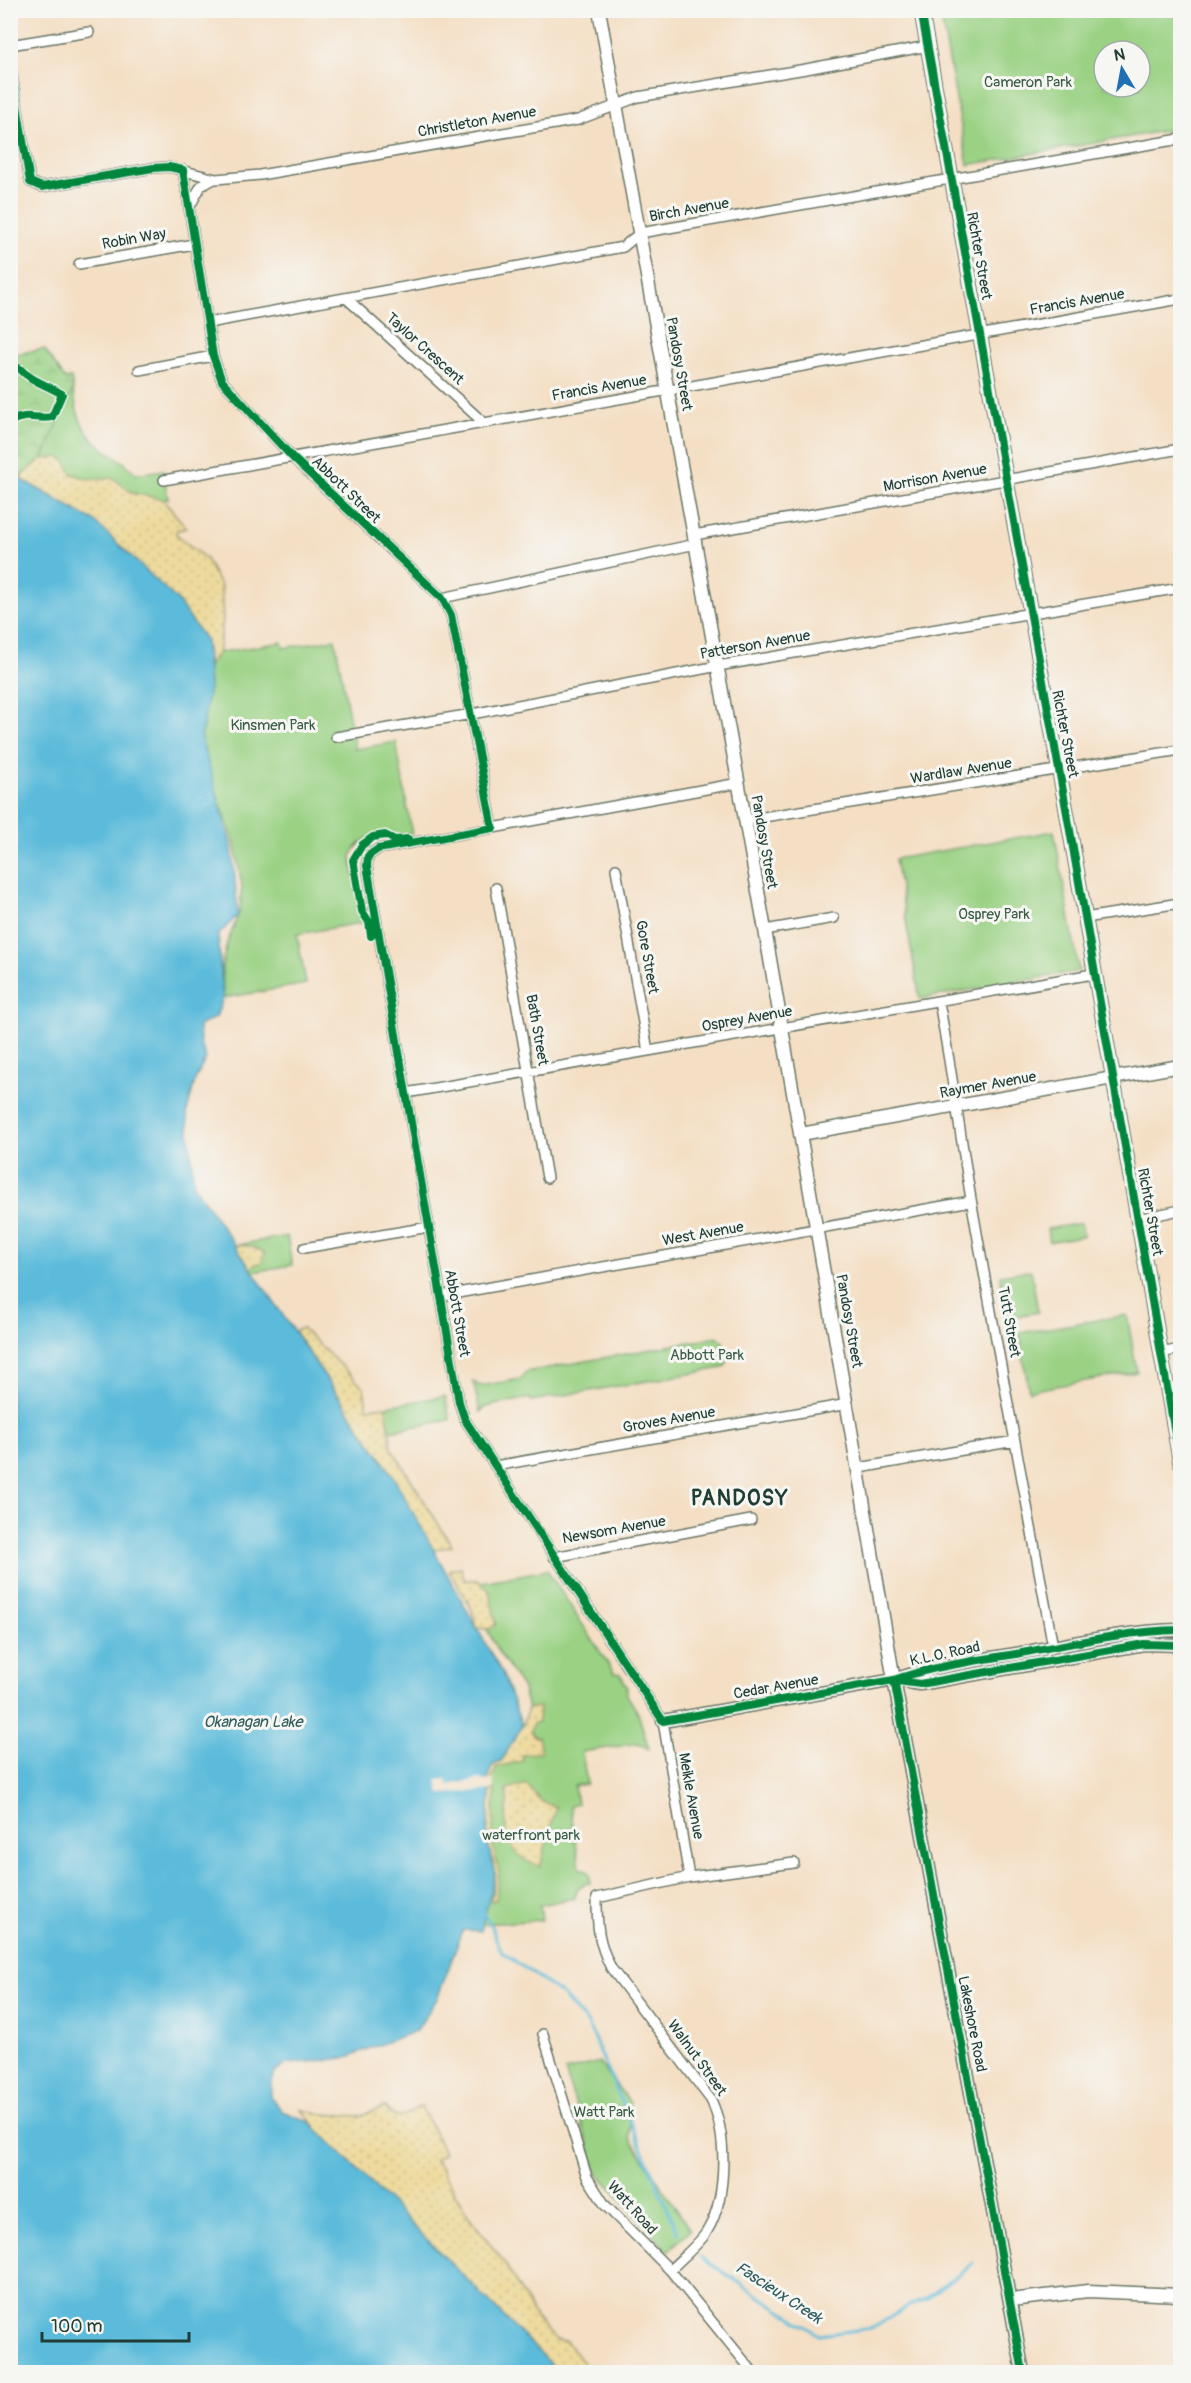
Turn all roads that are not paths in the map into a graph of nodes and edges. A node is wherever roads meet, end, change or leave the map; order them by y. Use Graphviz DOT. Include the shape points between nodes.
graph roads {
  1 [pos="599,10"];
  2 [pos="921,10"];
  3 [pos="89,32"];
  4 [pos="10,45"];
  5 [pos="928,46"];
  6 [pos="10,64"];
  7 [pos="617,105"];
  8 [pos="21,123"];
  9 [pos="10,126"];
  10 [pos="1180,139"];
  11 [pos="183,170"];
  12 [pos="216,179"];
  13 [pos="951,180"];
  14 [pos="188,210"];
  15 [pos="640,233"];
  16 [pos="194,244"];
  17 [pos="79,264"];
  18 [pos="346,298"];
  19 [pos="1180,299"];
  20 [pos="208,323"];
  21 [pos="980,335"];
  22 [pos="213,356"];
  23 [pos="139,370"];
  24 [pos="668,391"];
  25 [pos="484,423"];
  26 [pos="1180,449"];
  27 [pos="292,457"];
  28 [pos="164,480"];
  29 [pos="1006,480"];
  30 [pos="695,540"];
  31 [pos="1180,588"];
  32 [pos="442,598"];
  33 [pos="1030,614"];
  34 [pos="718,666"];
  35 [pos="472,714"];
  36 [pos="336,737"];
  37 [pos="1180,750"];
  38 [pos="1058,771"];
  39 [pos="739,783"];
  40 [pos="745,820"];
  41 [pos="493,828"];
  42 [pos="616,869"];
  43 [pos="496,888"];
  44 [pos="1180,903"];
  45 [pos="834,918"];
  46 [pos="1085,918"];
  47 [pos="765,930"];
  48 [pos="1093,974"];
  49 [pos="939,1002"];
  50 [pos="782,1028"];
  51 [pos="648,1051"];
  52 [pos="1180,1066"];
  53 [pos="529,1072"];
  54 [pos="1113,1077"];
  55 [pos="406,1093"];
  56 [pos="955,1106"];
  57 [pos="801,1134"];
  58 [pos="547,1178"];
  59 [pos="971,1201"];
  60 [pos="1180,1210"];
  61 [pos="1138,1219"];
  62 [pos="429,1227"];
  63 [pos="818,1228"];
  64 [pos="304,1248"];
  65 [pos="441,1296"];
  66 [pos="1180,1349"];
  67 [pos="1161,1353"];
  68 [pos="848,1404"];
  69 [pos="1015,1441"];
  70 [pos="1180,1462"];
  71 [pos="495,1466"];
  72 [pos="859,1468"];
  73 [pos="751,1520"];
  74 [pos="554,1557"];
  75 [pos="1180,1630"];
  76 [pos="1180,1645"];
  77 [pos="1053,1647"];
  78 [pos="894,1680"];
  79 [pos="663,1720"];
  80 [pos="794,1863"];
  81 [pos="689,1877"];
  82 [pos="543,2034"];
  83 [pos="670,2270"];
  84 [pos="1180,2295"];
  85 [pos="1011,2300"];
  86 [pos="753,2373"];
  87 [pos="1023,2373"];
  1 -- 7 [label="street, Pandosy Street"];
  2 -- 5 [label="main road, Richter Street"];
  3 -- 4 [label="street"];
  5 -- 7 [label="street, Christleton Avenue" via="638,97"];
  5 -- 13 [label="main road, Richter Street"];
  6 -- 8 [label="street"];
  7 -- 12 [label="street, Christleton Avenue" via="578,120 260,175"];
  7 -- 15 [label="street, Pandosy Street"];
  8 -- 9 [label="street"];
  8 -- 11 [label="street, Christleton Avenue" via="30,182 42,187 153,168"];
  10 -- 13 [label="street, Birch Avenue"];
  11 -- 12 [label="street, Christleton Avenue"];
  11 -- 14 [label="street, Abbott Street"];
  12 -- 14 [label="street" via="201,186"];
  13 -- 15 [label="street, Birch Avenue"];
  13 -- 21 [label="main road, Richter Street"];
  14 -- 16 [label="street, Abbott Street"];
  15 -- 18 [label="street, Birch Avenue" via="623,248"];
  15 -- 24 [label="street, Pandosy Street"];
  16 -- 17 [label="street, Robin Way"];
  16 -- 20 [label="street, Abbott Street"];
  18 -- 20 [label="street, Birch Avenue"];
  18 -- 25 [label="street, Taylor Crescent"];
  19 -- 21 [label="street, Francis Avenue"];
  20 -- 22 [label="street, Abbott Street"];
  21 -- 24 [label="street, Francis Avenue"];
  21 -- 29 [label="main road, Richter Street"];
  22 -- 23 [label="street"];
  22 -- 27 [label="street, Abbott Street" via="222,381"];
  24 -- 25 [label="street, Francis Avenue"];
  24 -- 30 [label="street, Pandosy Street"];
  25 -- 27 [label="street, Francis Avenue"];
  26 -- 29 [label="street, Morrison Avenue"];
  27 -- 28 [label="street, Francis Avenue"];
  27 -- 32 [label="street, Abbott Street"];
  29 -- 30 [label="street, Morrison Avenue"];
  29 -- 33 [label="main road, Richter Street"];
  30 -- 32 [label="street, Morrison Avenue"];
  30 -- 34 [label="street, Pandosy Street"];
  31 -- 33 [label="street, Patterson Avenue"];
  32 -- 35 [label="street, Abbott Street" via="451,615"];
  33 -- 34 [label="street, Patterson Avenue"];
  33 -- 38 [label="main road, Richter Street"];
  34 -- 35 [label="street, Patterson Avenue"];
  34 -- 39 [label="street, Pandosy Street"];
  35 -- 36 [label="street, Patterson Avenue"];
  35 -- 41 [label="street, Abbott Street"];
  37 -- 38 [label="street, Wardlaw Avenue"];
  38 -- 40 [label="street, Wardlaw Avenue"];
  38 -- 46 [label="main road, Richter Street"];
  39 -- 40 [label="street, Pandosy Street"];
  39 -- 41 [label="street"];
  40 -- 47 [label="street, Pandosy Street"];
  41 -- 55 [label="street, Abbott Street" via="378,849 368,856"];
  42 -- 51 [label="street, Gore Street"];
  43 -- 53 [label="street, Bath Street"];
  44 -- 46 [label="street"];
  45 -- 47 [label="street"];
  46 -- 48 [label="main road, Richter Street"];
  47 -- 50 [label="street, Pandosy Street"];
  48 -- 49 [label="street, Osprey Avenue"];
  48 -- 54 [label="main road, Richter Street"];
  49 -- 50 [label="street, Osprey Avenue"];
  49 -- 56 [label="street, Tutt Street"];
  50 -- 51 [label="street, Osprey Avenue"];
  50 -- 57 [label="street, Pandosy Street"];
  51 -- 53 [label="street, Osprey Avenue"];
  52 -- 54 [label="street, Raymer Avenue"];
  53 -- 55 [label="street, Osprey Avenue"];
  53 -- 58 [label="street, Bath Street"];
  54 -- 56 [label="street, Raymer Avenue"];
  54 -- 61 [label="main road, Richter Street"];
  55 -- 62 [label="street, Abbott Street"];
  56 -- 57 [label="street, Raymer Avenue"];
  56 -- 59 [label="street, Tutt Street"];
  57 -- 63 [label="street, Pandosy Street"];
  59 -- 63 [label="street, West Avenue"];
  59 -- 69 [label="street, Tutt Street"];
  60 -- 61 [label="street"];
  61 -- 67 [label="main road, Richter Street"];
  62 -- 64 [label="street"];
  62 -- 65 [label="street, Abbott Street"];
  63 -- 65 [label="street, West Avenue"];
  63 -- 68 [label="street, Pandosy Street"];
  65 -- 71 [label="street, Abbott Street" via="459,1402 465,1420"];
  66 -- 67 [label="street"];
  67 -- 70 [label="main road, Richter Street"];
  68 -- 71 [label="street, Groves Avenue"];
  68 -- 72 [label="street, Pandosy Street"];
  69 -- 72 [label="street"];
  69 -- 77 [label="street, Tutt Street"];
  71 -- 74 [label="street, Abbott Street"];
  72 -- 78 [label="street, Pandosy Street"];
  73 -- 74 [label="street, Newsom Avenue"];
  74 -- 79 [label="street, Abbott Street"];
  75 -- 77 [label="street, K.L.O. Road" via="1144,1631"];
  76 -- 78 [label="street, K.L.O. Road" via="1144,1644 920,1684"];
  77 -- 78 [label="street, K.L.O. Road"];
  78 -- 79 [label="street, Cedar Avenue"];
  78 -- 85 [label="street, Lakeshore Road"];
  79 -- 81 [label="street, Meikle Avenue"];
  80 -- 81 [label="street"];
  81 -- 83 [label="street, Walnut Street" via="597,1898 597,1931 611,1968 719,2115 723,2168 716,2212 703,2237"];
  82 -- 83 [label="street, Watt Road" via="587,2177 605,2205"];
  83 -- 86 [label="street, Watt Road"];
  84 -- 85 [label="street" via="1088,2291"];
  85 -- 87 [label="street, Lakeshore Road"];
}
